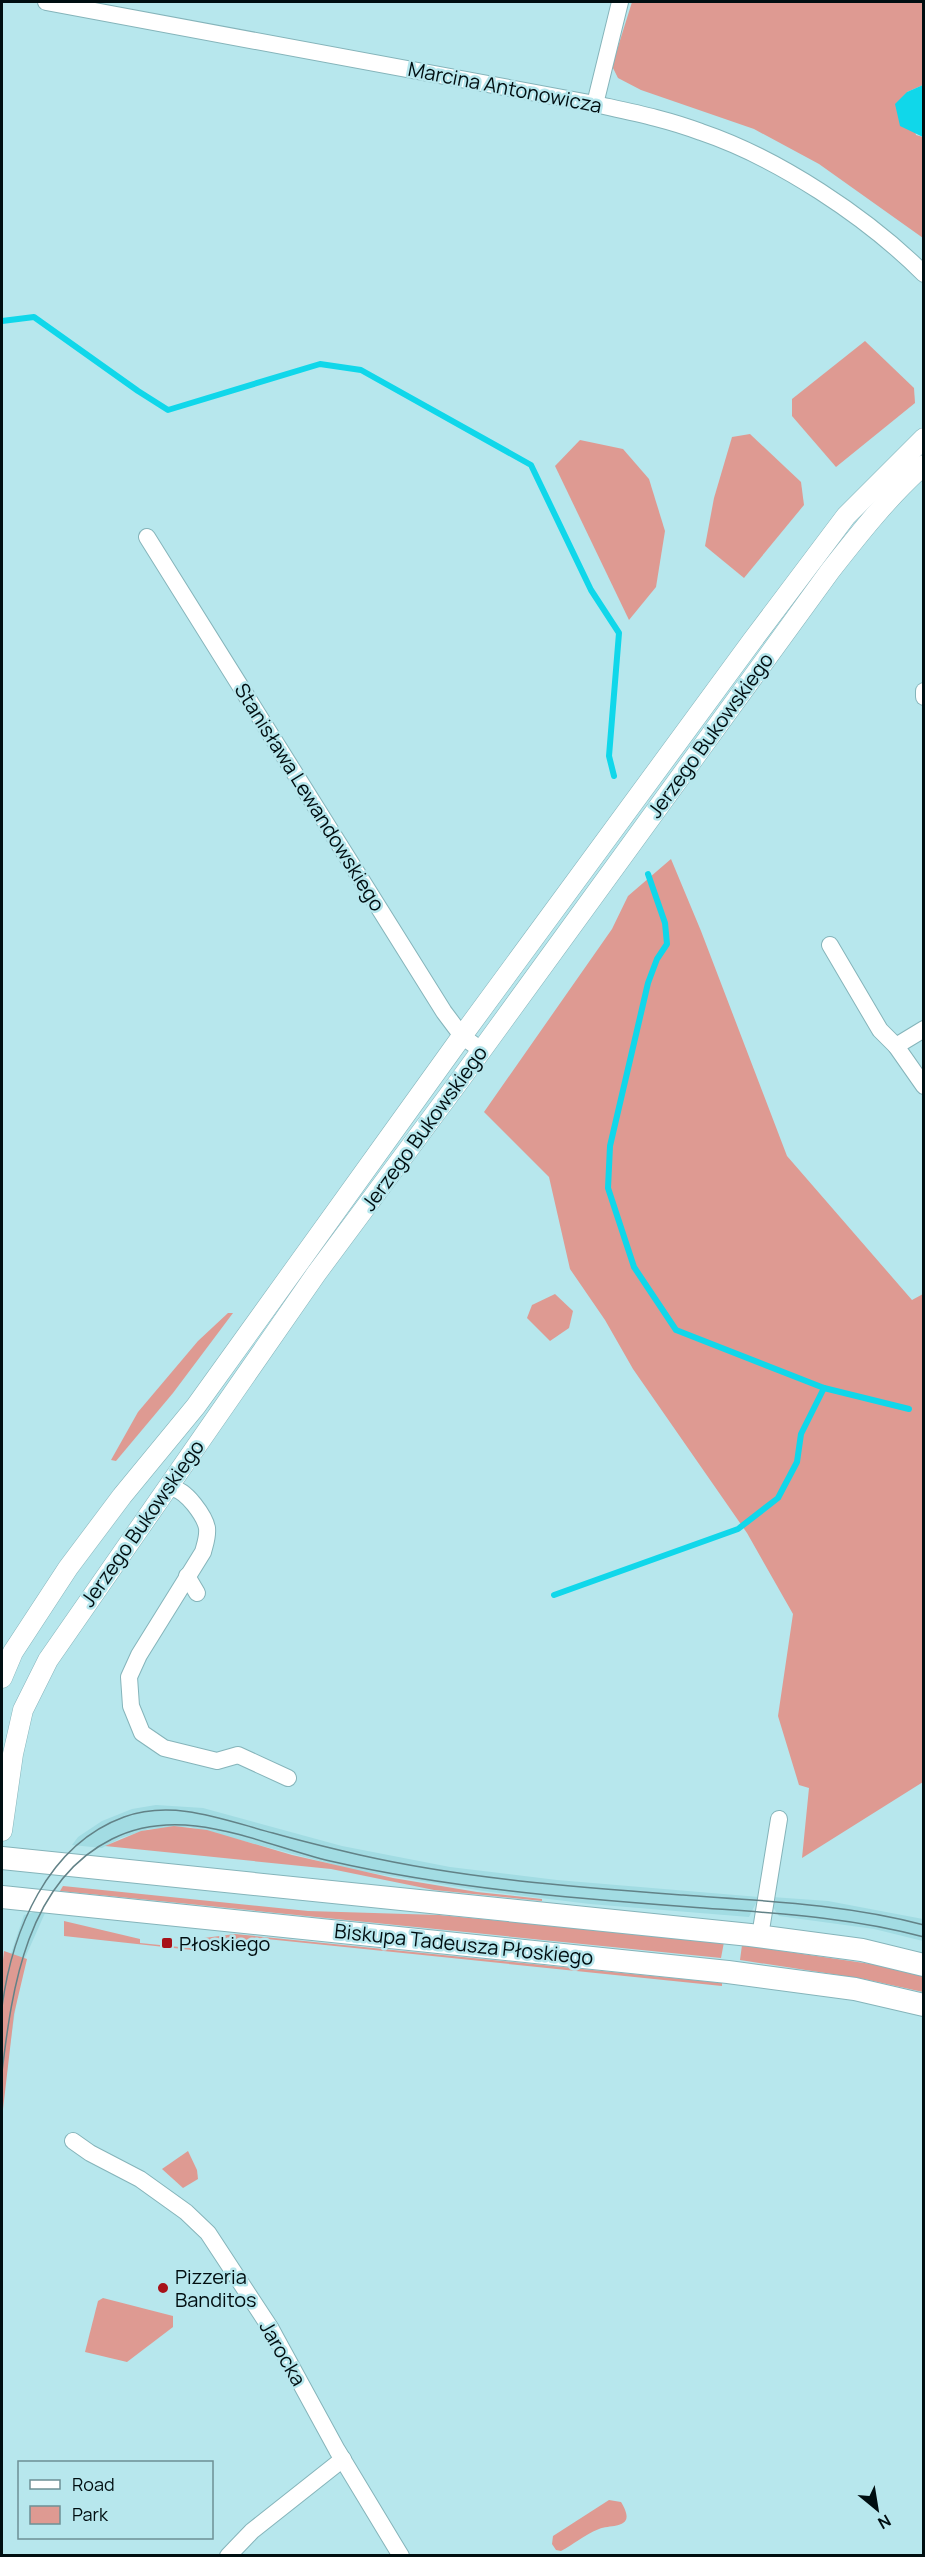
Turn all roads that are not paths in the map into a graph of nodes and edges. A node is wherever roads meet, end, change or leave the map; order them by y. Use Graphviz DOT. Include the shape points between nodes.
graph roads {
  1 [pos="46,2"];
  2 [pos="620,2"];
  3 [pos="595,104"];
  4 [pos="924,274"];
  5 [pos="924,438"];
  6 [pos="924,465"];
  7 [pos="147,537"];
  8 [pos="924,691"];
  9 [pos="924,697"];
  10 [pos="830,945"];
  11 [pos="924,1029"];
  12 [pos="462,1036"];
  13 [pos="896,1046"];
  14 [pos="481,1050"];
  15 [pos="924,1086"];
  16 [pos="164,1492"];
  17 [pos="187,1576"];
  18 [pos="196,1593"];
  19 [pos="2,1678"];
  20 [pos="288,1778"];
  21 [pos="779,1819"];
  22 [pos="2,1831"];
  23 [pos="2,1857"];
  24 [pos="2,1897"];
  25 [pos="760,1936"];
  26 [pos="924,1965"];
  27 [pos="924,2005"];
  28 [pos="73,2141"];
  29 [pos="343,2459"];
  30 [pos="228,2556"];
  31 [pos="401,2556"];
  1 -- 3 [label="street, Marcina Antonowicza"];
  2 -- 3 [label="street"];
  3 -- 4 [label="street, Marcina Antonowicza" via="703,132 786,172 871,228"];
  5 -- 12 [label="street, Jerzego Bukowskiego" via="846,516"];
  6 -- 14 [label="street, Jerzego Bukowskiego" via="868,522 830,571"];
  7 -- 12 [label="street, Stanisława Lewandowskiego"];
  8 -- 9 [label="street"];
  10 -- 13 [label="street" via="880,1030"];
  11 -- 13 [label="street"];
  12 -- 14 [label="street, Stanisława Lewandowskiego"];
  12 -- 19 [label="street, Jerzego Bukowskiego" via="196,1406 68,1568 12,1652"];
  13 -- 15 [label="street"];
  14 -- 16 [label="street, Jerzego Bukowskiego" via="316,1274"];
  16 -- 17 [label="street" via="179,1491 198,1510 206,1525 203,1552"];
  16 -- 22 [label="street, Jerzego Bukowskiego" via="48,1660 24,1710"];
  17 -- 18 [label="street"];
  17 -- 20 [label="street" via="129,1677 131,1706 142,1733 164,1748 217,1761 238,1755"];
  21 -- 25 [label="street"];
  23 -- 25 [label="main road, Biskupa Tadeusza Płoskiego"];
  24 -- 27 [label="main road, Biskupa Tadeusza Płoskiego" via="728,1972 855,1989"];
  25 -- 26 [label="main road, Biskupa Tadeusza Płoskiego" via="862,1950"];
  28 -- 29 [label="street, Jarocka" via="140,2178 208,2233 271,2329"];
  29 -- 30 [label="street" via="252,2531"];
  29 -- 31 [label="street, Jarocka"];
}
